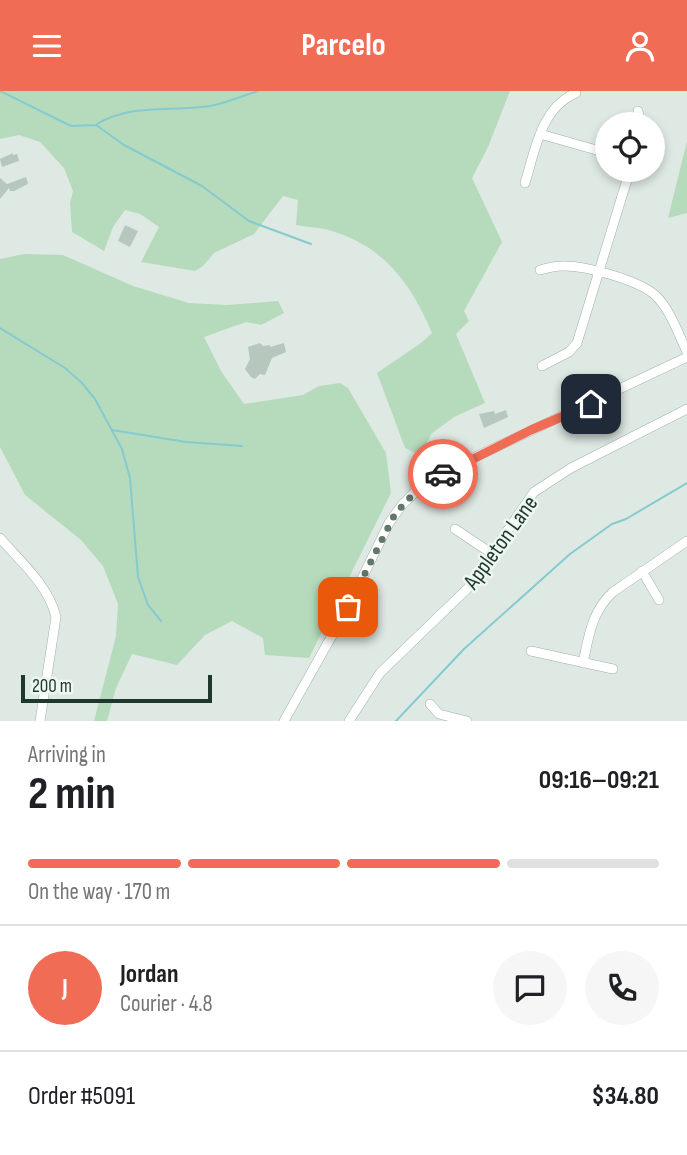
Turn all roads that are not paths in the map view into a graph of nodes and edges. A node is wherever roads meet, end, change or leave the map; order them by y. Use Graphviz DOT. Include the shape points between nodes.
graph roads {
  1 [pos="576,93"];
  2 [pos="540,134"];
  3 [pos="595,150"];
  4 [pos="627,182"];
  5 [pos="525,183"];
  6 [pos="540,271"];
  7 [pos="600,273"];
  8 [pos="687,354"];
  9 [pos="542,366"];
  10 [pos="687,409"];
  11 [pos="455,529"];
  12 [pos="0,538"];
  13 [pos="687,541"];
  14 [pos="491,553"];
  15 [pos="642,571"];
  16 [pos="659,600"];
  17 [pos="531,651"];
  18 [pos="583,663"];
  19 [pos="613,669"];
  20 [pos="430,704"];
  21 [pos="40,721"];
  22 [pos="284,721"];
  23 [pos="349,721"];
  24 [pos="467,721"];
  1 -- 2 [label="street" via="556,106"];
  2 -- 3 [label="street"];
  2 -- 5 [label="street"];
  4 -- 7 [label="street"];
  6 -- 7 [label="street" via="564,265"];
  7 -- 8 [label="street" via="637,284 656,296"];
  7 -- 9 [label="street" via="577,343"];
  8 -- 22 [label="street" via="454,467 414,493 390,523"];
  10 -- 14 [label="street, Appleton Lane" via="542,485"];
  11 -- 14 [label="street"];
  12 -- 21 [label="street" via="54,606"];
  13 -- 15 [label="street"];
  14 -- 23 [label="street, Appleton Lane" via="456,602 380,673"];
  15 -- 16 [label="street"];
  15 -- 18 [label="street" via="613,591 597,610"];
  17 -- 18 [label="street"];
  18 -- 19 [label="street"];
  20 -- 24 [label="street" via="439,714"];
}
